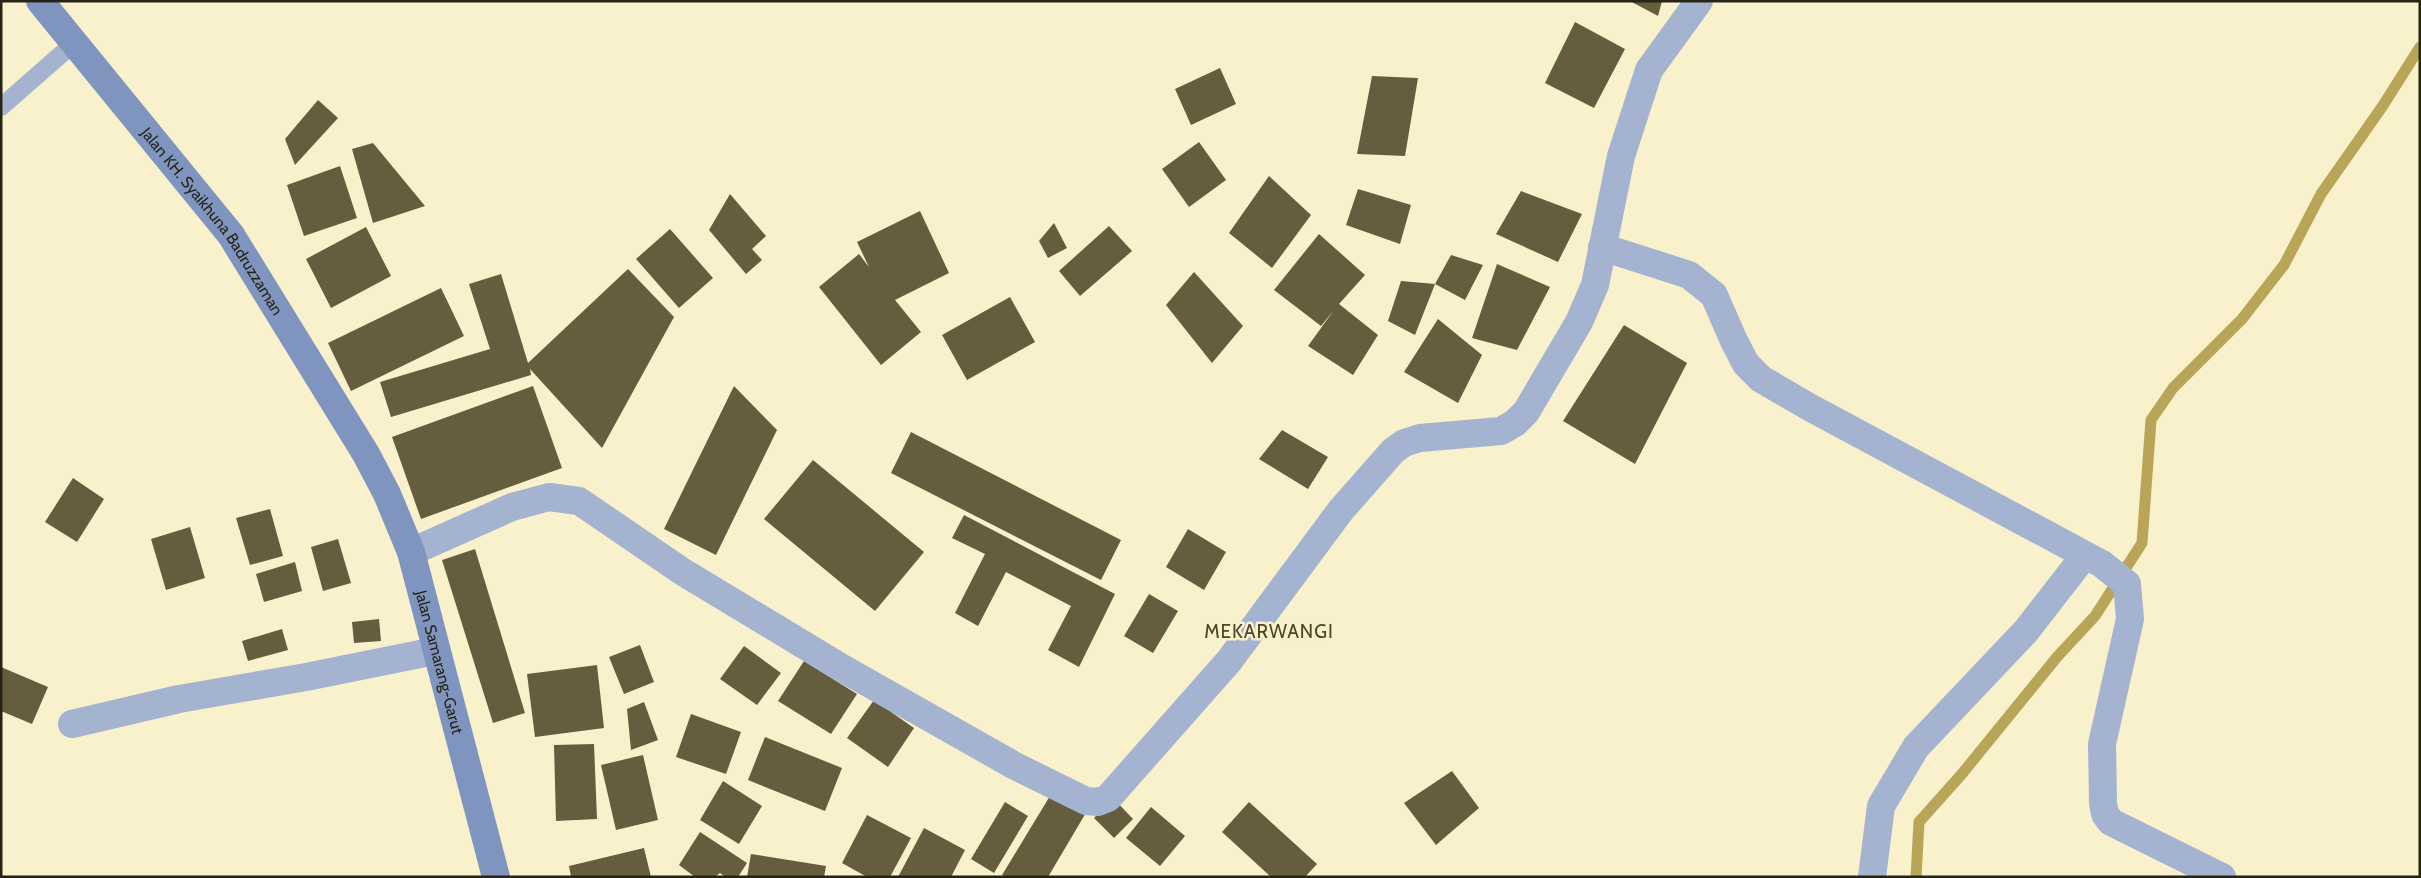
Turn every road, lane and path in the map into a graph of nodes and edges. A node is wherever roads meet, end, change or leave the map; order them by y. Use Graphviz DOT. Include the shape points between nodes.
graph roads {
  1 [pos="40,1"];
  2 [pos="1699,1"];
  3 [pos="74,43"];
  4 [pos="1,107"];
  5 [pos="1602,247"];
  6 [pos="366,454"];
  7 [pos="411,552"];
  8 [pos="2093,559"];
  9 [pos="435,651"];
  10 [pos="72,724"];
  11 [pos="496,877"];
  12 [pos="1872,877"];
  13 [pos="2222,877"];
  1 -- 3 [label="main road, Jalan KH. Syaikhuna Badruzzaman"];
  2 -- 5 [label="street" via="1650,70 1621,156"];
  3 -- 4 [label="lane"];
  3 -- 6 [label="main road, Jalan KH. Syaikhuna Badruzzaman" via="231,235"];
  5 -- 7 [label="street" via="1595,285 1579,322 1526,412 1501,430 1420,438 1393,451 1341,510 1229,661 1108,798 1098,802 1086,801 1015,766 842,668 683,572 579,501 549,497 512,507"];
  5 -- 8 [label="street" via="1689,276 1714,295 1746,364 1761,379"];
  6 -- 7 [label="main road, Jalan Samarang-Garut"];
  7 -- 9 [label="main road, Jalan Samarang-Garut"];
  8 -- 12 [label="street" via="1916,747 1881,806"];
  8 -- 13 [label="street" via="2126,584 2130,619 2102,744 2105,814 2111,822"];
  9 -- 10 [label="street" via="179,699"];
  9 -- 11 [label="main road, Jalan Samarang-Garut"];
}
